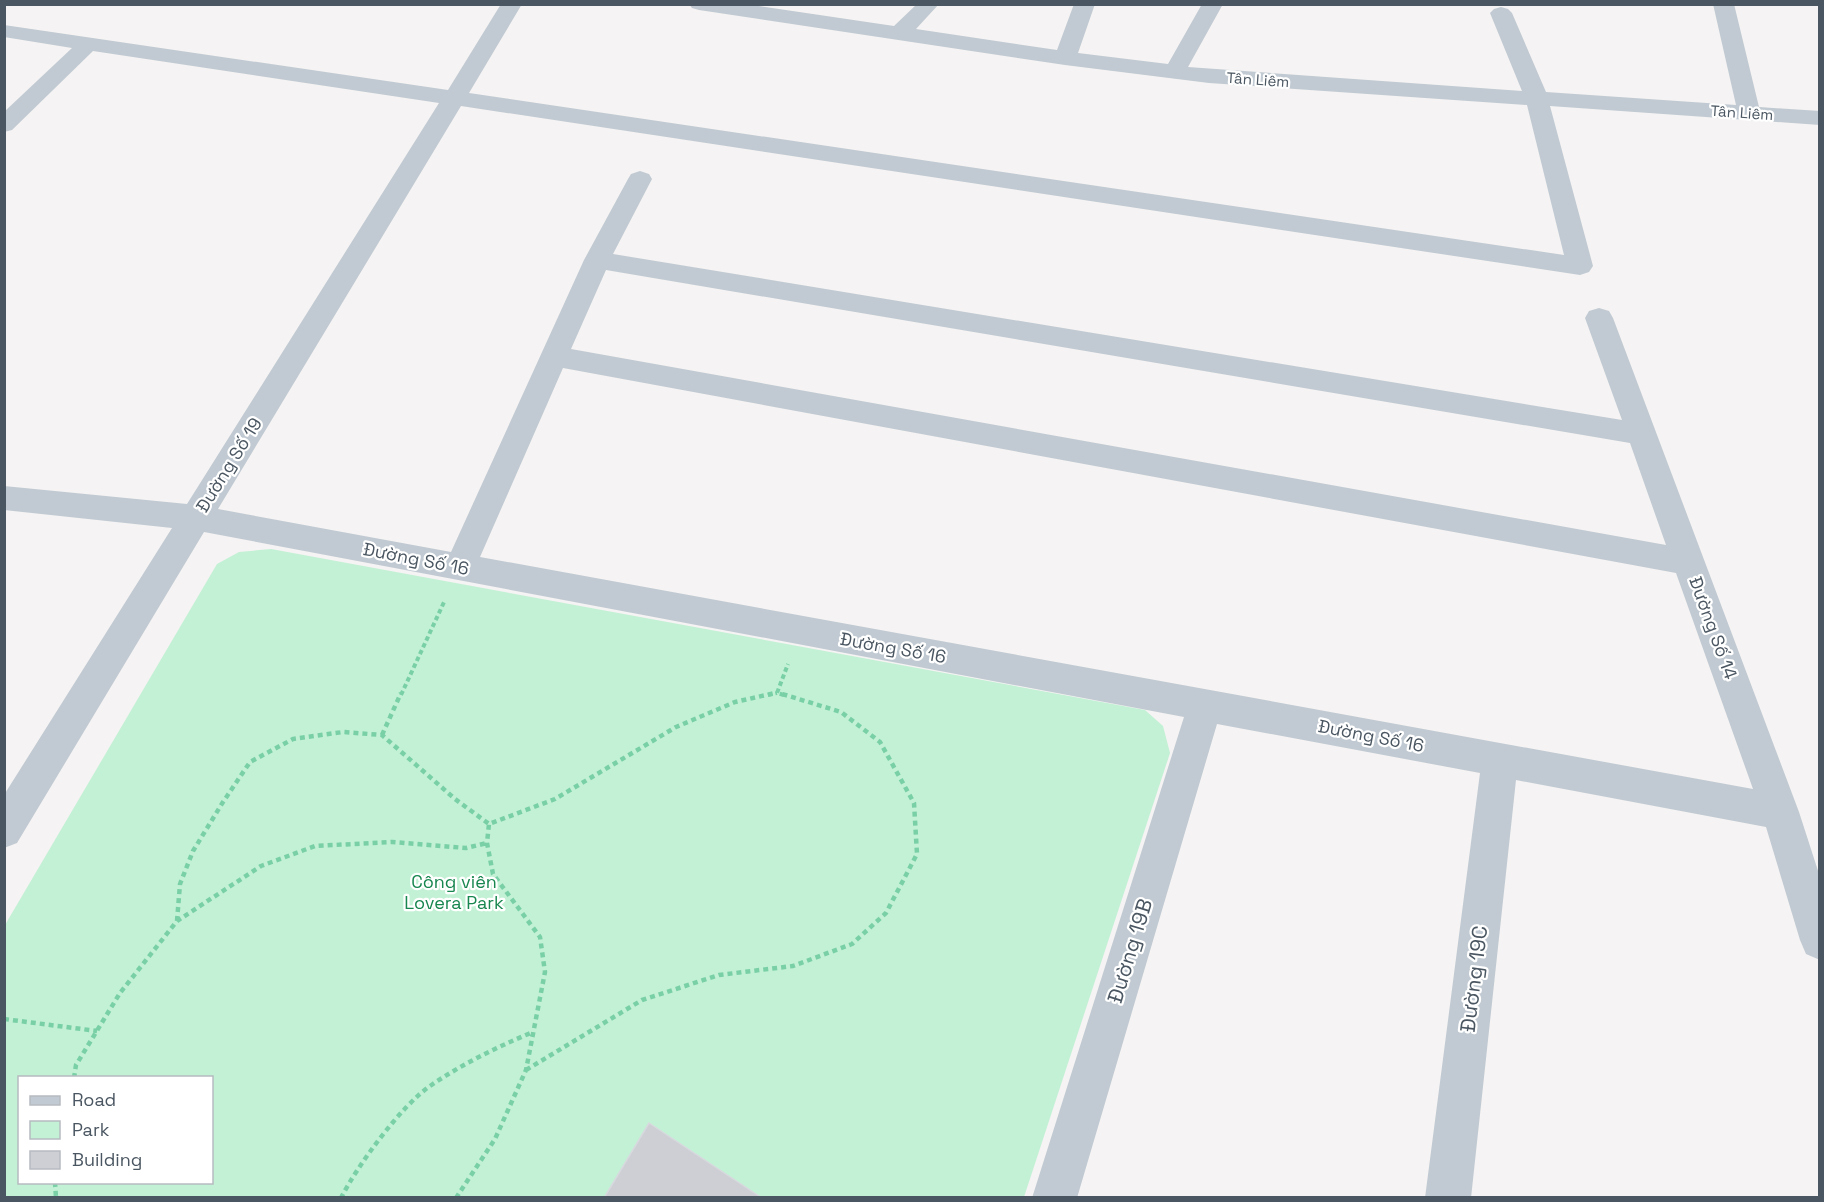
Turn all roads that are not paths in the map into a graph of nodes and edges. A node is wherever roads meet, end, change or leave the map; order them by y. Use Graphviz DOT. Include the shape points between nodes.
graph roads {
  1 [pos="512,4"];
  2 [pos="699,4"];
  3 [pos="929,4"];
  4 [pos="1084,4"];
  5 [pos="1213,4"];
  6 [pos="1723,4"];
  7 [pos="1501,13"];
  8 [pos="4,31"];
  9 [pos="899,34"];
  10 [pos="88,44"];
  11 [pos="1065,58"];
  12 [pos="1175,71"];
  13 [pos="453,99"];
  14 [pos="1537,99"];
  15 [pos="1749,113"];
  16 [pos="1820,118"];
  17 [pos="4,125"];
  18 [pos="640,179"];
  19 [pos="597,260"];
  20 [pos="1599,318"];
  21 [pos="555,356"];
  22 [pos="1641,434"];
  23 [pos="4,498"];
  24 [pos="196,518"];
  25 [pos="1689,562"];
  26 [pos="460,567"];
  27 [pos="1205,705"];
  28 [pos="1500,760"];
  29 [pos="1780,812"];
  30 [pos="4,830"];
  31 [pos="1820,940"];
  32 [pos="1054,1197"];
  33 [pos="1448,1197"];
  1 -- 13 [label="street, Đường Số 19"];
  2 -- 9 [label="street, Tân Liêm"];
  3 -- 9 [label="street"];
  4 -- 11 [label="street"];
  5 -- 12 [label="street"];
  6 -- 15 [label="street"];
  7 -- 14 [label="street"];
  8 -- 10 [label="street"];
  9 -- 11 [label="street, Tân Liêm"];
  10 -- 13 [label="street"];
  10 -- 17 [label="street"];
  11 -- 12 [label="street, Tân Liêm"];
  12 -- 14 [label="street, Tân Liêm"];
  13 -- 14 [label="street" via="1580,267"];
  13 -- 24 [label="street, Đường Số 19"];
  14 -- 15 [label="street, Tân Liêm"];
  15 -- 16 [label="street, Tân Liêm"];
  18 -- 19 [label="street"];
  19 -- 21 [label="street"];
  19 -- 22 [label="street"];
  20 -- 22 [label="street, Đường Số 14"];
  21 -- 25 [label="street"];
  21 -- 26 [label="street"];
  22 -- 25 [label="street, Đường Số 14"];
  23 -- 24 [label="street, Đường Số 16"];
  24 -- 26 [label="street, Đường Số 16"];
  24 -- 30 [label="street, Đường Số 19"];
  25 -- 29 [label="street, Đường Số 14"];
  26 -- 27 [label="street, Đường Số 16"];
  27 -- 28 [label="street, Đường Số 16"];
  27 -- 32 [label="street, Đường 19B"];
  28 -- 29 [label="street, Đường Số 16"];
  28 -- 33 [label="street, Đường 19C"];
  29 -- 31 [label="street, Đường Số 14"];
}
